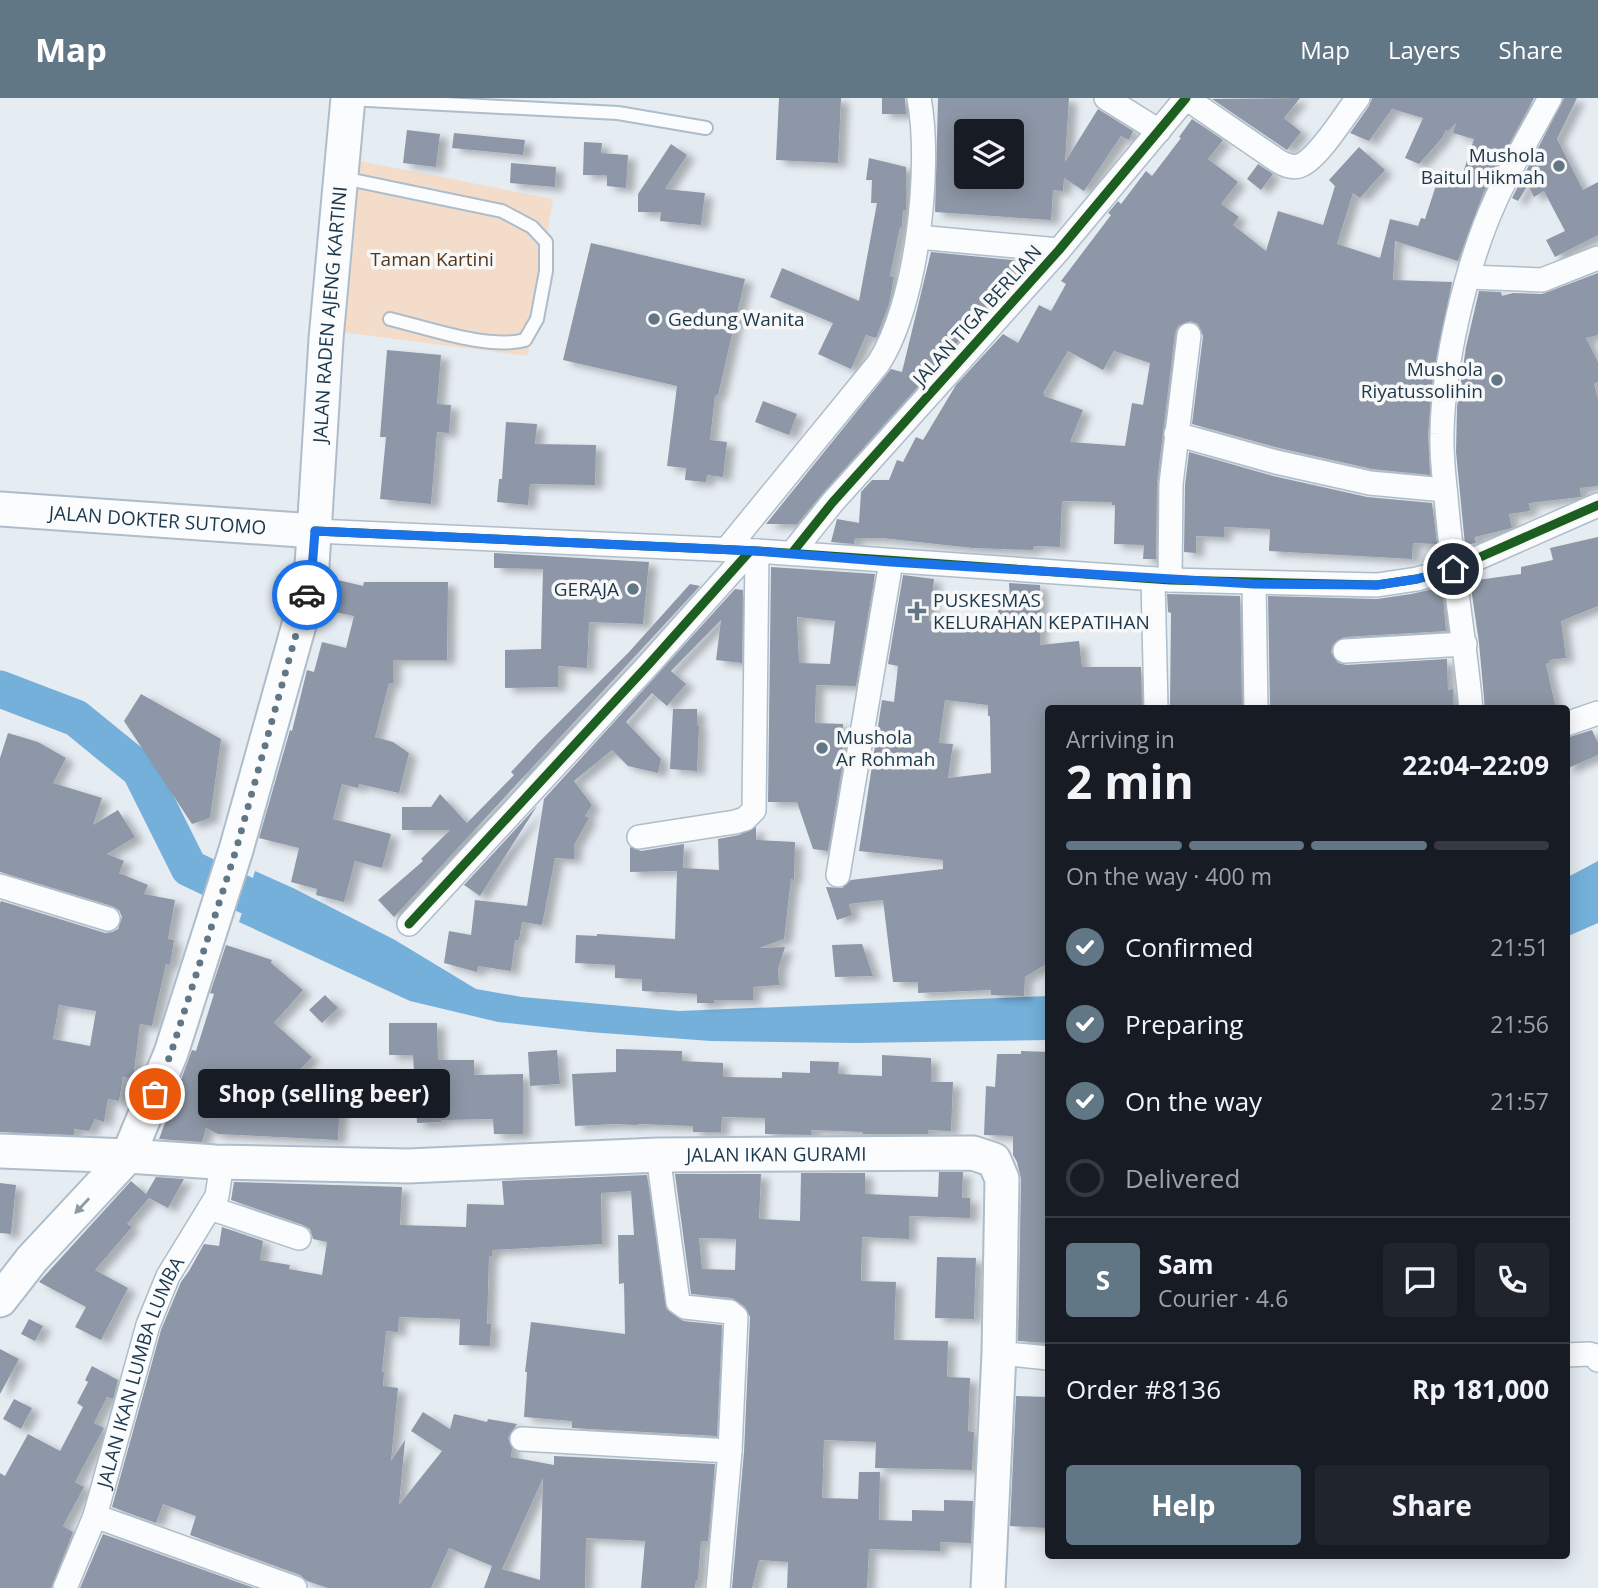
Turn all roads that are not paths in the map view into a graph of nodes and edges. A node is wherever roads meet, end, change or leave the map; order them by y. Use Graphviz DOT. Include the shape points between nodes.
graph roads {
  1 [pos="919,98"];
  2 [pos="1106,98"];
  3 [pos="1186,98"];
  4 [pos="1358,98"];
  5 [pos="1550,98"];
  6 [pos="347,99"];
  7 [pos="706,128"];
  8 [pos="1159,131"];
  9 [pos="339,178"];
  10 [pos="918,237"];
  11 [pos="1059,250"];
  12 [pos="1598,258"];
  13 [pos="1468,276"];
  14 [pos="390,319"];
  15 [pos="1189,335"];
  16 [pos="1176,434"];
  17 [pos="1445,490"];
  18 [pos="1598,506"];
  19 [pos="0,509"];
  20 [pos="315,531"];
  21 [pos="726,550"];
  22 [pos="753,551"];
  23 [pos="792,553"];
  24 [pos="891,562"];
  25 [pos="1453,569"];
  26 [pos="1161,579"];
  27 [pos="1254,584"];
  28 [pos="1465,644"];
  29 [pos="1345,651"];
  30 [pos="1156,705"];
  31 [pos="1256,705"];
  32 [pos="1471,705"];
  33 [pos="1598,713"];
  34 [pos="1570,723"];
  35 [pos="639,837"];
  36 [pos="838,875"];
  37 [pos="0,886"];
  38 [pos="108,919"];
  39 [pos="409,924"];
  40 [pos="0,1151"];
  41 [pos="658,1154"];
  42 [pos="128,1156"];
  43 [pos="215,1162"];
  44 [pos="210,1208"];
  45 [pos="299,1238"];
  46 [pos="0,1300"];
  47 [pos="999,1353"];
  48 [pos="1570,1355"];
  49 [pos="1045,1358"];
  50 [pos="1598,1360"];
  51 [pos="522,1439"];
  52 [pos="730,1451"];
  53 [pos="96,1516"];
  54 [pos="65,1588"];
  55 [pos="295,1588"];
  56 [pos="718,1588"];
  57 [pos="988,1588"];
  1 -- 10 [label="street" via="923,161"];
  2 -- 8 [label="street"];
  3 -- 4 [label="street" via="1278,161 1294,167 1315,153"];
  3 -- 8 [label="street, JALAN TIGA BERLIAN"];
  5 -- 13 [label="street" via="1499,194"];
  6 -- 7 [label="lane" via="618,113"];
  6 -- 9 [label="main road, JALAN RADEN AJENG KARTINI"];
  8 -- 11 [label="street, JALAN TIGA BERLIAN"];
  9 -- 14 [label="lane" via="502,211 532,227 546,242 537,319 525,340 489,342"];
  9 -- 20 [label="main road, JALAN RADEN AJENG KARTINI"];
  10 -- 11 [label="street"];
  10 -- 21 [label="street" via="906,300 885,354"];
  11 -- 23 [label="street, JALAN TIGA BERLIAN"];
  12 -- 13 [label="street" via="1542,279"];
  13 -- 17 [label="street" via="1443,411"];
  15 -- 16 [label="street"];
  16 -- 17 [label="street" via="1370,483"];
  16 -- 26 [label="street"];
  17 -- 25 [label="street"];
  18 -- 25 [label="street"];
  19 -- 20 [label="main road, JALAN DOKTER SUTOMO"];
  20 -- 21 [label="street"];
  20 -- 42 [label="main road, JALAN RADEN AJENG KARTINI" via="311,582 236,850 171,1053"];
  21 -- 22 [label="street"];
  22 -- 23 [label="street"];
  22 -- 35 [label="street" via="754,810 735,822"];
  22 -- 39 [label="street"];
  23 -- 24 [label="street"];
  24 -- 26 [label="street"];
  24 -- 36 [label="street"];
  25 -- 27 [label="street" via="1377,585"];
  25 -- 28 [label="street"];
  26 -- 27 [label="street"];
  26 -- 30 [label="street"];
  27 -- 31 [label="street"];
  28 -- 29 [label="street"];
  28 -- 32 [label="street"];
  33 -- 34 [label="street"];
  37 -- 38 [label="street"];
  40 -- 42 [label="main road, JALAN IKAN GURAMI"];
  41 -- 43 [label="main road, JALAN IKAN GURAMI" via="408,1166"];
  41 -- 47 [label="main road, JALAN IKAN GURAMI" via="973,1153 994,1160 1002,1179"];
  41 -- 52 [label="street" via="678,1302 736,1317"];
  42 -- 43 [label="main road, JALAN IKAN GURAMI"];
  42 -- 46 [label="main road, one-way"];
  43 -- 44 [label="street, JALAN IKAN LUMBA LUMBA" via="219,1184"];
  44 -- 45 [label="street"];
  44 -- 53 [label="street, JALAN IKAN LUMBA LUMBA" via="157,1299"];
  47 -- 49 [label="street"];
  47 -- 57 [label="main road, JALAN IKAN GURAMI"];
  48 -- 50 [label="street" via="1589,1354"];
  51 -- 52 [label="street"];
  52 -- 56 [label="street"];
  53 -- 54 [label="street, JALAN IKAN LUMBA LUMBA"];
  53 -- 55 [label="street"];
}
